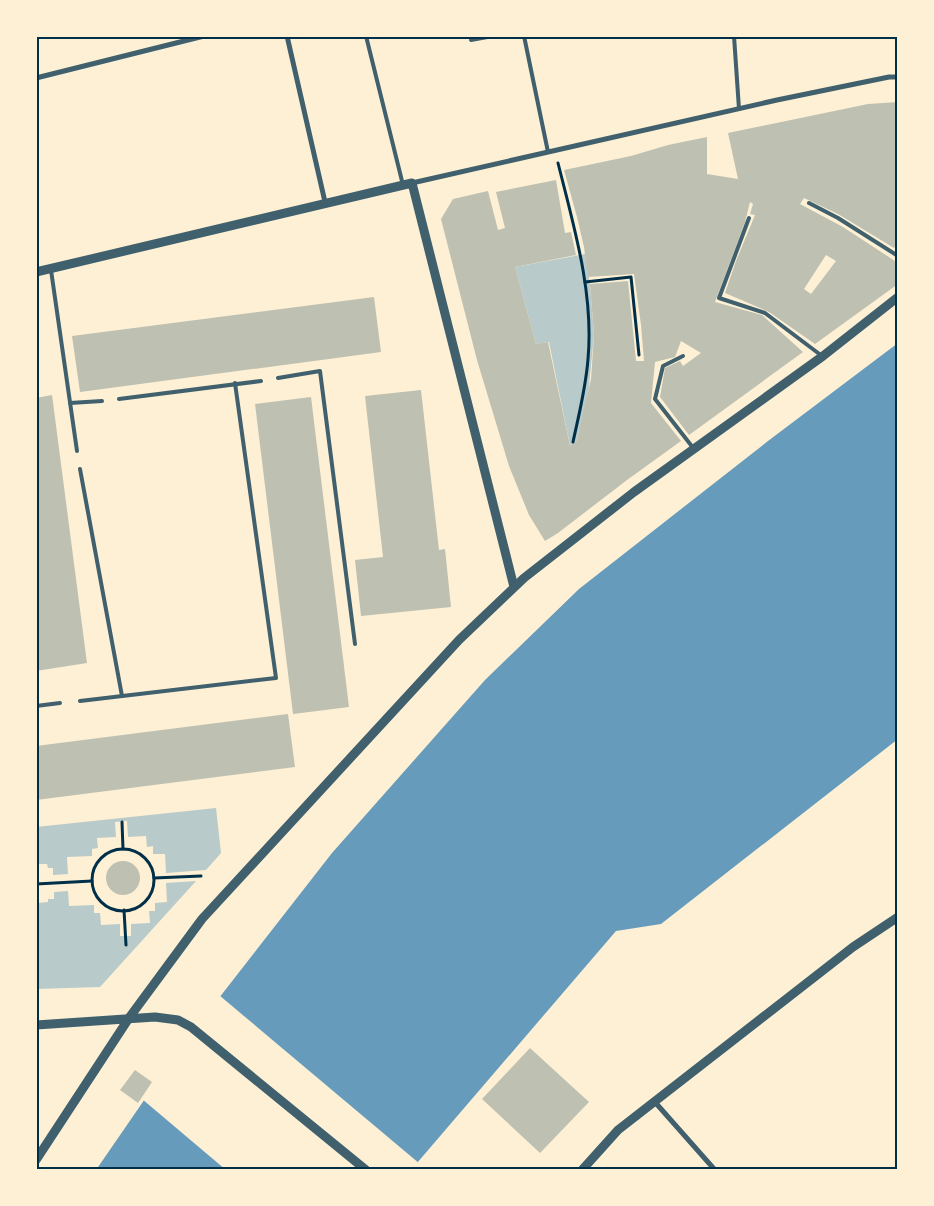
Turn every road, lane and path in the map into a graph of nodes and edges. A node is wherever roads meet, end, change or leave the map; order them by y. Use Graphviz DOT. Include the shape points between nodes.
graph roads {
  1 [pos="204,36"];
  2 [pos="287,36"];
  3 [pos="366,36"];
  4 [pos="493,36"];
  5 [pos="524,36"];
  6 [pos="734,36"];
  7 [pos="470,40"];
  8 [pos="898,77"];
  9 [pos="36,78"];
  10 [pos="739,109"];
  11 [pos="555,151"];
  12 [pos="548,152"];
  13 [pos="408,184"];
  14 [pos="325,202"];
  15 [pos="808,203"];
  16 [pos="749,218"];
  17 [pos="898,256"];
  18 [pos="51,268"];
  19 [pos="36,272"];
  20 [pos="585,282"];
  21 [pos="898,297"];
  22 [pos="639,355"];
  23 [pos="683,356"];
  24 [pos="823,356"];
  25 [pos="278,378"];
  26 [pos="261,381"];
  27 [pos="235,383"];
  28 [pos="119,399"];
  29 [pos="102,401"];
  30 [pos="70,403"];
  31 [pos="573,442"];
  32 [pos="694,449"];
  33 [pos="77,451"];
  34 [pos="80,469"];
  35 [pos="514,587"];
  36 [pos="355,644"];
  37 [pos="122,696"];
  38 [pos="80,701"];
  39 [pos="60,703"];
  40 [pos="36,706"];
  41 [pos="122,822"];
  42 [pos="122,849"];
  43 [pos="201,876"];
  44 [pos="154,878"];
  45 [pos="92,881"];
  46 [pos="36,884"];
  47 [pos="124,910"];
  48 [pos="898,916"];
  49 [pos="126,945"];
  50 [pos="129,1018"];
  51 [pos="36,1025"];
  52 [pos="654,1101"];
  53 [pos="36,1160"];
  54 [pos="366,1170"];
  55 [pos="582,1170"];
  56 [pos="715,1170"];
  1 -- 9 [label="street"];
  2 -- 14 [label="street"];
  3 -- 13 [label="lane"];
  4 -- 7 [label="lane"];
  5 -- 12 [label="lane"];
  6 -- 10 [label="lane"];
  8 -- 10 [label="street"];
  10 -- 11 [label="street"];
  11 -- 12 [label="street"];
  11 -- 20 [label="path"];
  12 -- 13 [label="street"];
  13 -- 14 [label="street"];
  13 -- 35 [label="street"];
  14 -- 18 [label="street"];
  15 -- 17 [label="lane"];
  16 -- 24 [label="lane" via="719,298 765,313"];
  18 -- 19 [label="street"];
  18 -- 30 [label="lane"];
  20 -- 22 [label="path" via="631,277"];
  20 -- 31 [label="path" via="588,357"];
  21 -- 24 [label="street"];
  23 -- 32 [label="lane" via="663,366 655,399"];
  24 -- 32 [label="street"];
  25 -- 36 [label="lane" via="320,371"];
  26 -- 27 [label="lane"];
  27 -- 28 [label="lane"];
  27 -- 37 [label="lane" via="276,678"];
  29 -- 30 [label="lane"];
  30 -- 33 [label="lane"];
  32 -- 35 [label="street"];
  34 -- 37 [label="lane"];
  35 -- 50 [label="street" via="458,640 202,918"];
  37 -- 38 [label="lane"];
  39 -- 40 [label="lane"];
  41 -- 42 [label="path"];
  42 -- 44 [label="path" via="140,854 147,861"];
  42 -- 45 [label="path" via="110,851 102,857 95,865"];
  43 -- 44 [label="path"];
  44 -- 47 [label="path" via="148,898 140,906"];
  45 -- 46 [label="path"];
  45 -- 47 [label="path" via="102,903"];
  47 -- 49 [label="path"];
  48 -- 52 [label="street"];
  50 -- 51 [label="street"];
  50 -- 53 [label="street"];
  50 -- 54 [label="street" via="178,1020 191,1027"];
  52 -- 55 [label="street" via="618,1130"];
  52 -- 56 [label="street"];
}
